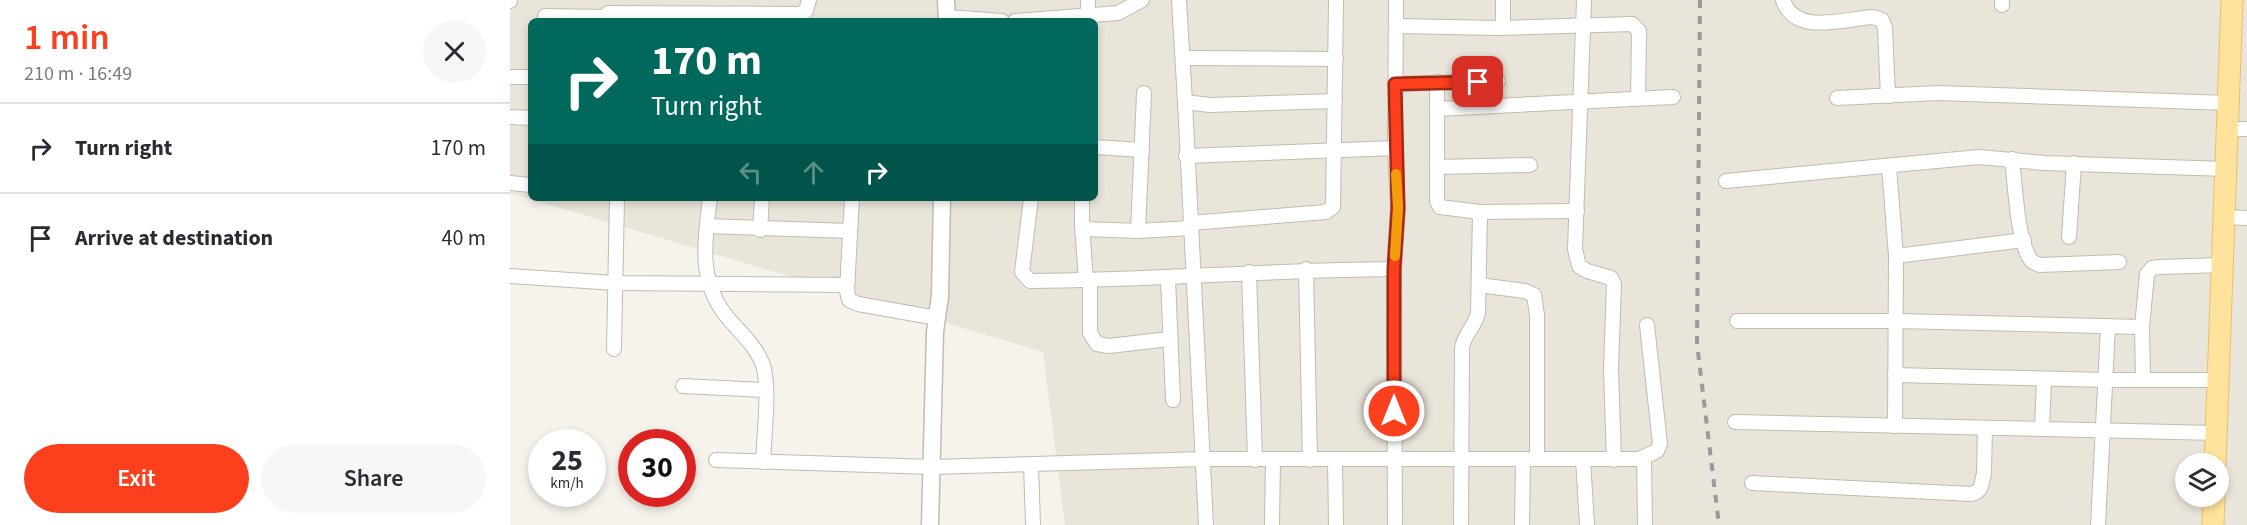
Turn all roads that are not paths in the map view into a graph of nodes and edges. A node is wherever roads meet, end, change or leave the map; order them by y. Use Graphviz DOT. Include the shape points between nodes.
graph roads {
  1 [pos="809,0"];
  2 [pos="1089,0"];
  3 [pos="1142,0"];
  4 [pos="1178,0"];
  5 [pos="1336,0"];
  6 [pos="1396,0"];
  7 [pos="1503,0"];
  8 [pos="1584,0"];
  9 [pos="1783,0"];
  10 [pos="2232,0"];
  11 [pos="946,12"];
  12 [pos="608,13"];
  13 [pos="545,16"];
  14 [pos="715,18"];
  15 [pos="983,18"];
  16 [pos="1088,18"];
  17 [pos="1093,18"];
  18 [pos="1583,24"];
  19 [pos="1396,26"];
  20 [pos="1503,28"];
  21 [pos="1183,58"];
  22 [pos="1336,59"];
  23 [pos="510,77"];
  24 [pos="528,77"];
  25 [pos="1498,81"];
  26 [pos="1437,82"];
  27 [pos="1395,84"];
  28 [pos="1144,93"];
  29 [pos="1888,96"];
  30 [pos="1673,97"];
  31 [pos="1638,98"];
  32 [pos="1837,98"];
  33 [pos="1581,100"];
  34 [pos="1335,101"];
  35 [pos="1185,102"];
  36 [pos="2228,104"];
  37 [pos="1437,109"];
  38 [pos="510,117"];
  39 [pos="528,118"];
  40 [pos="2237,129"];
  41 [pos="1098,147"];
  42 [pos="1395,148"];
  43 [pos="1334,149"];
  44 [pos="1142,150"];
  45 [pos="1186,156"];
  46 [pos="2012,159"];
  47 [pos="2074,163"];
  48 [pos="1530,165"];
  49 [pos="1889,166"];
  50 [pos="1437,168"];
  51 [pos="2226,169"];
  52 [pos="1726,181"];
  53 [pos="510,183"];
  54 [pos="528,185"];
  55 [pos="617,201"];
  56 [pos="710,201"];
  57 [pos="762,201"];
  58 [pos="852,201"];
  59 [pos="942,201"];
  60 [pos="1031,201"];
  61 [pos="1083,201"];
  62 [pos="1577,211"];
  63 [pos="1480,212"];
  64 [pos="2224,216"];
  65 [pos="2247,218"];
  66 [pos="1082,225"];
  67 [pos="707,226"];
  68 [pos="1190,226"];
  69 [pos="760,230"];
  70 [pos="850,231"];
  71 [pos="1138,231"];
  72 [pos="2069,237"];
  73 [pos="2024,240"];
  74 [pos="1896,256"];
  75 [pos="2119,262"];
  76 [pos="2222,265"];
  77 [pos="1306,269"];
  78 [pos="1394,269"];
  79 [pos="1249,272"];
  80 [pos="1193,274"];
  81 [pos="510,276"];
  82 [pos="1168,278"];
  83 [pos="1088,281"];
  84 [pos="615,282"];
  85 [pos="711,283"];
  86 [pos="847,285"];
  87 [pos="1479,285"];
  88 [pos="937,318"];
  89 [pos="1737,321"];
  90 [pos="1896,321"];
  91 [pos="1647,326"];
  92 [pos="2108,326"];
  93 [pos="2142,327"];
  94 [pos="1169,339"];
  95 [pos="614,349"];
  96 [pos="1895,375"];
  97 [pos="2044,379"];
  98 [pos="2107,380"];
  99 [pos="2143,380"];
  100 [pos="2218,380"];
  101 [pos="683,386"];
  102 [pos="765,390"];
  103 [pos="1173,400"];
  104 [pos="1735,422"];
  105 [pos="1895,426"];
  106 [pos="1985,428"];
  107 [pos="2042,429"];
  108 [pos="2104,430"];
  109 [pos="2217,433"];
  110 [pos="2216,453"];
  111 [pos="1394,458"];
  112 [pos="1461,458"];
  113 [pos="1644,458"];
  114 [pos="1204,459"];
  115 [pos="1335,459"];
  116 [pos="1530,459"];
  117 [pos="716,460"];
  118 [pos="1255,460"];
  119 [pos="1273,460"];
  120 [pos="1310,460"];
  121 [pos="1583,460"];
  122 [pos="1614,460"];
  123 [pos="763,462"];
  124 [pos="1031,465"];
  125 [pos="933,467"];
  126 [pos="1752,483"];
  127 [pos="2214,507"];
  128 [pos="930,525"];
  129 [pos="1033,525"];
  130 [pos="1206,525"];
  131 [pos="1272,525"];
  132 [pos="1336,525"];
  133 [pos="1395,525"];
  134 [pos="1461,525"];
  135 [pos="1522,525"];
  136 [pos="1587,525"];
  137 [pos="1645,525"];
  138 [pos="2098,525"];
  139 [pos="2213,525"];
  1 -- 14 [label="street" via="806,11 799,14"];
  2 -- 16 [label="street"];
  3 -- 17 [label="street" via="1118,13"];
  4 -- 21 [label="street"];
  5 -- 22 [label="street"];
  6 -- 19 [label="street"];
  7 -- 20 [label="street"];
  8 -- 18 [label="street"];
  9 -- 29 [label="street" via="1790,15 1799,21 1872,16 1882,20 1886,28"];
  10 -- 36 [label="main road"];
  11 -- 15 [label="street"];
  12 -- 13 [label="street"];
  12 -- 14 [label="street"];
  18 -- 20 [label="street"];
  18 -- 31 [label="street" via="1637,26"];
  18 -- 33 [label="street"];
  19 -- 20 [label="street"];
  19 -- 27 [label="street"];
  21 -- 22 [label="street"];
  21 -- 35 [label="street"];
  22 -- 34 [label="street"];
  23 -- 24 [label="street"];
  25 -- 26 [label="street"];
  26 -- 27 [label="street"];
  26 -- 37 [label="street"];
  27 -- 42 [label="street"];
  28 -- 44 [label="street"];
  29 -- 32 [label="street"];
  29 -- 36 [label="street" via="1938,93"];
  30 -- 31 [label="street"];
  31 -- 33 [label="street"];
  33 -- 37 [label="street"];
  33 -- 62 [label="street"];
  34 -- 35 [label="street" via="1210,105"];
  34 -- 43 [label="street"];
  35 -- 45 [label="street"];
  36 -- 40 [label="main road"];
  37 -- 50 [label="street"];
  38 -- 39 [label="street"];
  40 -- 51 [label="main road"];
  41 -- 44 [label="street"];
  42 -- 43 [label="street"];
  42 -- 78 [label="street" via="1398,208"];
  43 -- 45 [label="street"];
  43 -- 68 [label="street" via="1330,211"];
  44 -- 71 [label="street"];
  45 -- 68 [label="street"];
  46 -- 47 [label="street"];
  46 -- 49 [label="street" via="1978,156"];
  46 -- 73 [label="street"];
  47 -- 51 [label="street"];
  47 -- 72 [label="street"];
  48 -- 50 [label="street"];
  49 -- 52 [label="street"];
  49 -- 74 [label="street"];
  50 -- 63 [label="street" via="1440,207"];
  51 -- 64 [label="main road"];
  53 -- 54 [label="street"];
  55 -- 84 [label="street"];
  56 -- 67 [label="street"];
  57 -- 69 [label="street"];
  58 -- 70 [label="street"];
  59 -- 88 [label="street"];
  60 -- 83 [label="street" via="1024,278"];
  61 -- 66 [label="street"];
  62 -- 63 [label="street"];
  62 -- 122 [label="street" via="1575,249 1579,266 1611,278 1614,284"];
  63 -- 87 [label="street"];
  64 -- 65 [label="street"];
  64 -- 76 [label="main road"];
  66 -- 71 [label="street" via="1090,229"];
  66 -- 83 [label="street"];
  67 -- 69 [label="street"];
  67 -- 85 [label="street" via="703,252"];
  68 -- 71 [label="street"];
  68 -- 80 [label="street"];
  69 -- 70 [label="street"];
  70 -- 86 [label="street"];
  73 -- 74 [label="street"];
  73 -- 75 [label="street" via="2028,256 2040,265"];
  74 -- 90 [label="street"];
  76 -- 93 [label="street" via="2152,268 2145,280"];
  76 -- 100 [label="main road"];
  77 -- 78 [label="street"];
  77 -- 79 [label="street"];
  77 -- 120 [label="street"];
  78 -- 111 [label="street"];
  79 -- 80 [label="street"];
  79 -- 118 [label="street"];
  80 -- 82 [label="street"];
  80 -- 114 [label="street"];
  81 -- 84 [label="street"];
  82 -- 83 [label="street"];
  82 -- 94 [label="street"];
  83 -- 94 [label="street" via="1090,333 1097,344"];
  84 -- 85 [label="street"];
  84 -- 95 [label="street"];
  85 -- 86 [label="street"];
  85 -- 102 [label="street" via="723,312 762,364"];
  86 -- 88 [label="street" via="847,296 853,303"];
  87 -- 112 [label="street" via="1477,318 1463,339"];
  87 -- 116 [label="street" via="1534,295 1537,315"];
  88 -- 125 [label="street"];
  89 -- 90 [label="street"];
  90 -- 92 [label="street"];
  90 -- 96 [label="street"];
  91 -- 113 [label="street" via="1660,444 1657,451"];
  92 -- 93 [label="street"];
  92 -- 98 [label="street"];
  93 -- 99 [label="street"];
  94 -- 103 [label="street"];
  96 -- 97 [label="street"];
  96 -- 105 [label="street"];
  97 -- 98 [label="street"];
  97 -- 107 [label="street"];
  98 -- 99 [label="street"];
  98 -- 108 [label="street"];
  99 -- 100 [label="street"];
  100 -- 109 [label="main road"];
  101 -- 102 [label="street"];
  102 -- 123 [label="street"];
  104 -- 105 [label="street"];
  105 -- 106 [label="street"];
  106 -- 107 [label="street"];
  106 -- 126 [label="street" via="1983,482 1971,494"];
  107 -- 108 [label="street"];
  108 -- 109 [label="street"];
  108 -- 138 [label="street"];
  109 -- 110 [label="main road"];
  111 -- 112 [label="street"];
  111 -- 115 [label="street"];
  111 -- 133 [label="street"];
  112 -- 116 [label="street"];
  112 -- 134 [label="street"];
  113 -- 122 [label="street"];
  113 -- 137 [label="street"];
  114 -- 118 [label="street"];
  114 -- 124 [label="street"];
  114 -- 130 [label="street"];
  115 -- 120 [label="street"];
  115 -- 132 [label="street"];
  116 -- 121 [label="street"];
  116 -- 135 [label="street"];
  117 -- 123 [label="street"];
  118 -- 119 [label="street"];
  119 -- 120 [label="street"];
  119 -- 131 [label="street"];
  121 -- 122 [label="street"];
  121 -- 136 [label="street"];
  123 -- 125 [label="street"];
  124 -- 125 [label="street"];
  124 -- 129 [label="street"];
  125 -- 128 [label="street"];
  127 -- 139 [label="main road"];
}
